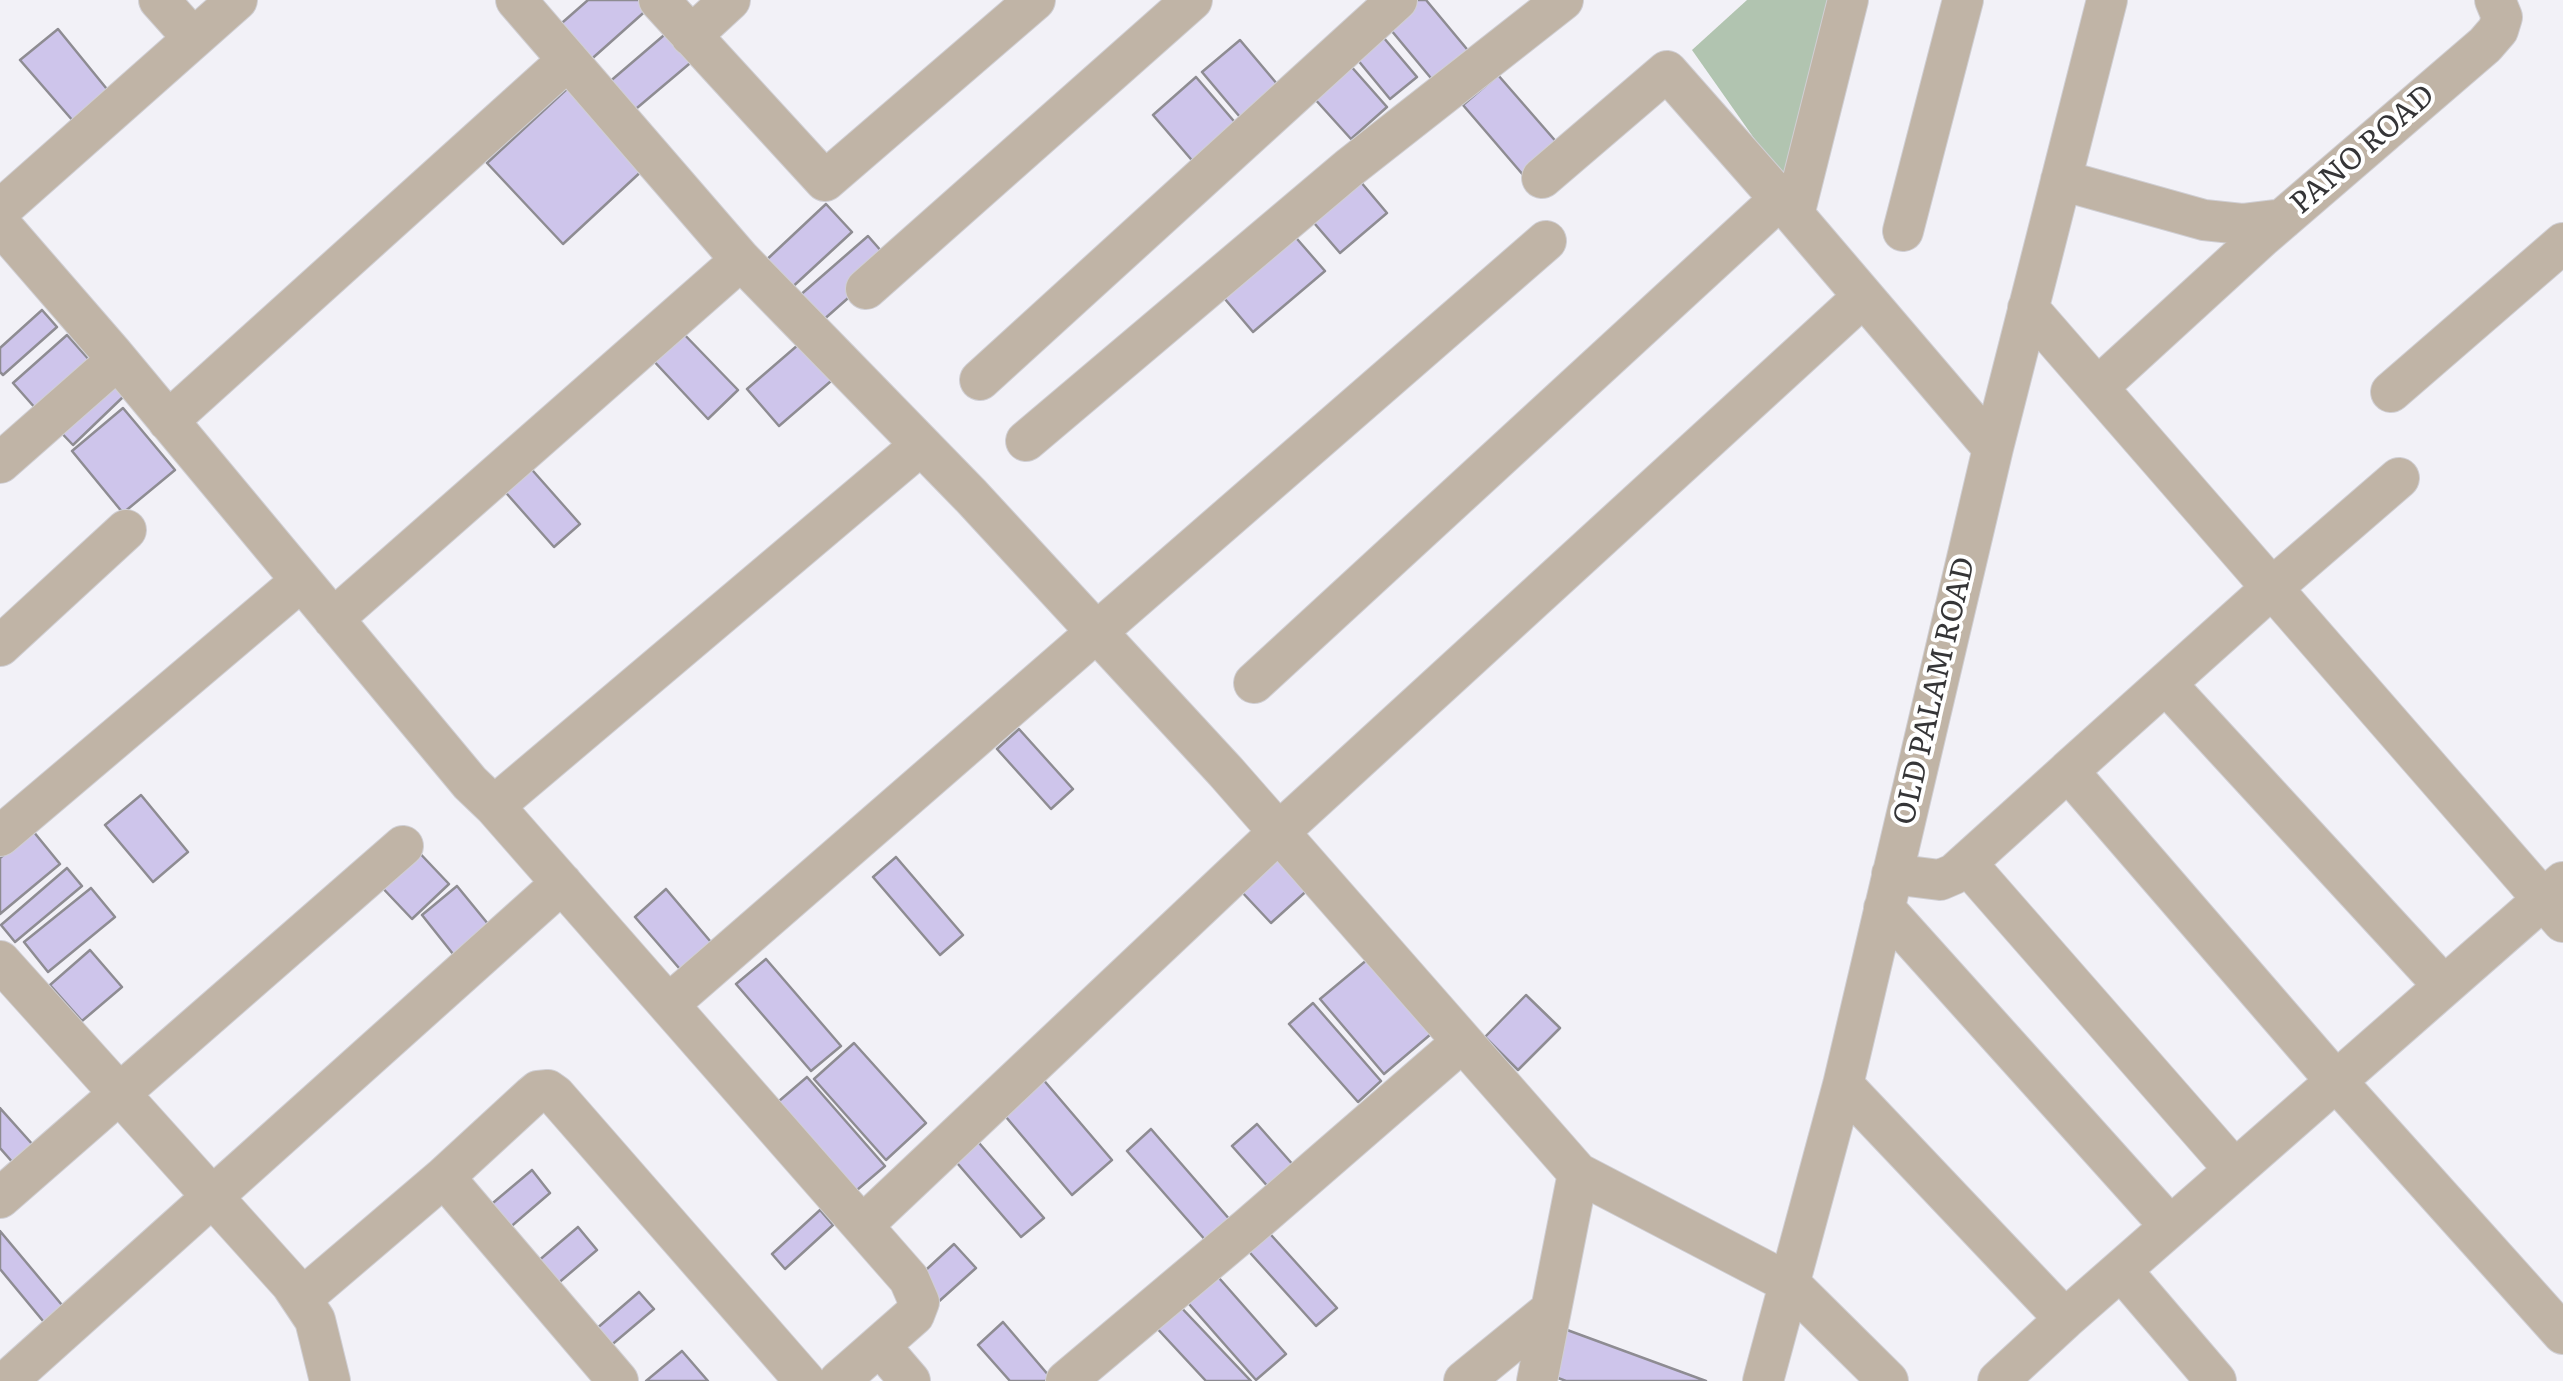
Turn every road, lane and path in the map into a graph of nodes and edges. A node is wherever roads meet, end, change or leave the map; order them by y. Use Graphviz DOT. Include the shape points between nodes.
graph roads {
  1 [pos="159,0"];
  2 [pos="237,0"];
  3 [pos="516,0"];
  4 [pos="659,0"];
  5 [pos="730,0"];
  6 [pos="1036,0"];
  7 [pos="1192,0"];
  8 [pos="1397,0"];
  9 [pos="1563,0"];
  10 [pos="1848,0"];
  11 [pos="1962,0"];
  12 [pos="2107,0"];
  13 [pos="2494,0"];
  14 [pos="691,36"];
  15 [pos="193,38"];
  16 [pos="568,60"];
  17 [pos="1542,178"];
  18 [pos="2061,180"];
  19 [pos="1787,207"];
  20 [pos="0,210"];
  21 [pos="2282,219"];
  22 [pos="0,224"];
  23 [pos="1903,232"];
  24 [pos="1546,241"];
  25 [pos="2563,243"];
  26 [pos="741,260"];
  27 [pos="866,288"];
  28 [pos="1863,297"];
  29 [pos="2028,308"];
  30 [pos="117,360"];
  31 [pos="980,380"];
  32 [pos="2098,387"];
  33 [pos="2391,392"];
  34 [pos="168,420"];
  35 [pos="1026,441"];
  36 [pos="922,444"];
  37 [pos="1993,448"];
  38 [pos="0,463"];
  39 [pos="2399,478"];
  40 [pos="126,530"];
  41 [pos="301,580"];
  42 [pos="2273,588"];
  43 [pos="333,619"];
  44 [pos="1096,631"];
  45 [pos="0,646"];
  46 [pos="1254,683"];
  47 [pos="2166,684"];
  48 [pos="2068,772"];
  49 [pos="494,806"];
  50 [pos="1280,831"];
  51 [pos="0,836"];
  52 [pos="404,846"];
  53 [pos="1967,864"];
  54 [pos="562,883"];
  55 [pos="1888,891"];
  56 [pos="2556,901"];
  57 [pos="0,961"];
  58 [pos="2444,986"];
  59 [pos="669,1004"];
  60 [pos="1461,1043"];
  61 [pos="2336,1081"];
  62 [pos="1843,1085"];
  63 [pos="121,1095"];
  64 [pos="2235,1170"];
  65 [pos="1578,1173"];
  66 [pos="444,1177"];
  67 [pos="212,1196"];
  68 [pos="0,1198"];
  69 [pos="863,1224"];
  70 [pos="2170,1226"];
  71 [pos="2122,1270"];
  72 [pos="1789,1283"];
  73 [pos="302,1299"];
  74 [pos="1551,1310"];
  75 [pos="2065,1319"];
  76 [pos="2563,1334"];
  77 [pos="880,1346"];
  78 [pos="7,1381"];
  79 [pos="330,1381"];
  80 [pos="618,1381"];
  81 [pos="805,1381"];
  82 [pos="839,1381"];
  83 [pos="910,1381"];
  84 [pos="1066,1381"];
  85 [pos="1464,1381"];
  86 [pos="1537,1381"];
  87 [pos="1764,1381"];
  88 [pos="1888,1381"];
  89 [pos="1998,1381"];
  90 [pos="2216,1381"];
  1 -- 15 [label="street"];
  2 -- 15 [label="street"];
  3 -- 16 [label="street"];
  4 -- 14 [label="street"];
  5 -- 14 [label="street"];
  6 -- 14 [label="street" via="825,181"];
  7 -- 27 [label="street"];
  8 -- 31 [label="street"];
  9 -- 35 [label="street" via="1349,168"];
  10 -- 19 [label="street"];
  11 -- 23 [label="street"];
  12 -- 18 [label="street, OLD PALAM ROAD"];
  13 -- 21 [label="street, PANO ROAD" via="2502,17 2485,45"];
  15 -- 20 [label="street"];
  16 -- 26 [label="street"];
  16 -- 34 [label="street"];
  17 -- 19 [label="street" via="1667,71"];
  18 -- 21 [label="street, PANO ROAD" via="2204,220"];
  18 -- 29 [label="street, OLD PALAM ROAD"];
  19 -- 28 [label="street"];
  19 -- 46 [label="street"];
  21 -- 32 [label="street"];
  22 -- 30 [label="street"];
  24 -- 44 [label="street"];
  25 -- 33 [label="street"];
  26 -- 36 [label="street"];
  26 -- 43 [label="street"];
  28 -- 37 [label="street"];
  28 -- 50 [label="street"];
  29 -- 32 [label="street"];
  29 -- 37 [label="street, OLD PALAM ROAD"];
  30 -- 34 [label="street"];
  30 -- 38 [label="street"];
  32 -- 42 [label="street"];
  34 -- 41 [label="street"];
  36 -- 44 [label="street"];
  36 -- 49 [label="street"];
  37 -- 55 [label="street, OLD PALAM ROAD"];
  39 -- 42 [label="street"];
  40 -- 45 [label="street"];
  41 -- 43 [label="street"];
  41 -- 51 [label="street"];
  42 -- 47 [label="street"];
  42 -- 56 [label="street"];
  43 -- 49 [label="street"];
  44 -- 50 [label="street"];
  44 -- 59 [label="street"];
  47 -- 48 [label="street"];
  47 -- 58 [label="street"];
  48 -- 53 [label="street"];
  48 -- 61 [label="street"];
  49 -- 54 [label="street"];
  50 -- 60 [label="street"];
  50 -- 69 [label="street"];
  52 -- 63 [label="street"];
  53 -- 55 [label="street" via="1940,880"];
  53 -- 64 [label="street"];
  54 -- 59 [label="street"];
  54 -- 67 [label="street"];
  55 -- 62 [label="street, OLD PALAM ROAD"];
  55 -- 70 [label="street"];
  56 -- 58 [label="street"];
  57 -- 63 [label="street"];
  58 -- 61 [label="street"];
  59 -- 69 [label="street"];
  60 -- 65 [label="street"];
  60 -- 84 [label="street"];
  61 -- 64 [label="street"];
  61 -- 76 [label="street"];
  62 -- 72 [label="street, OLD PALAM ROAD"];
  62 -- 75 [label="street"];
  63 -- 67 [label="street"];
  63 -- 68 [label="street"];
  64 -- 70 [label="street"];
  65 -- 72 [label="street"];
  65 -- 74 [label="street"];
  66 -- 73 [label="street"];
  66 -- 80 [label="street"];
  66 -- 81 [label="street" via="532,1096 548,1090"];
  67 -- 73 [label="street"];
  67 -- 78 [label="street"];
  69 -- 77 [label="street" via="909,1279 918,1302 914,1316"];
  70 -- 71 [label="street"];
  71 -- 75 [label="street"];
  71 -- 90 [label="street"];
  72 -- 87 [label="street, OLD PALAM ROAD"];
  72 -- 88 [label="street"];
  73 -- 79 [label="street" via="315,1320"];
  74 -- 85 [label="street"];
  74 -- 86 [label="street"];
  75 -- 89 [label="street"];
  77 -- 82 [label="street"];
  77 -- 83 [label="street"];
}
